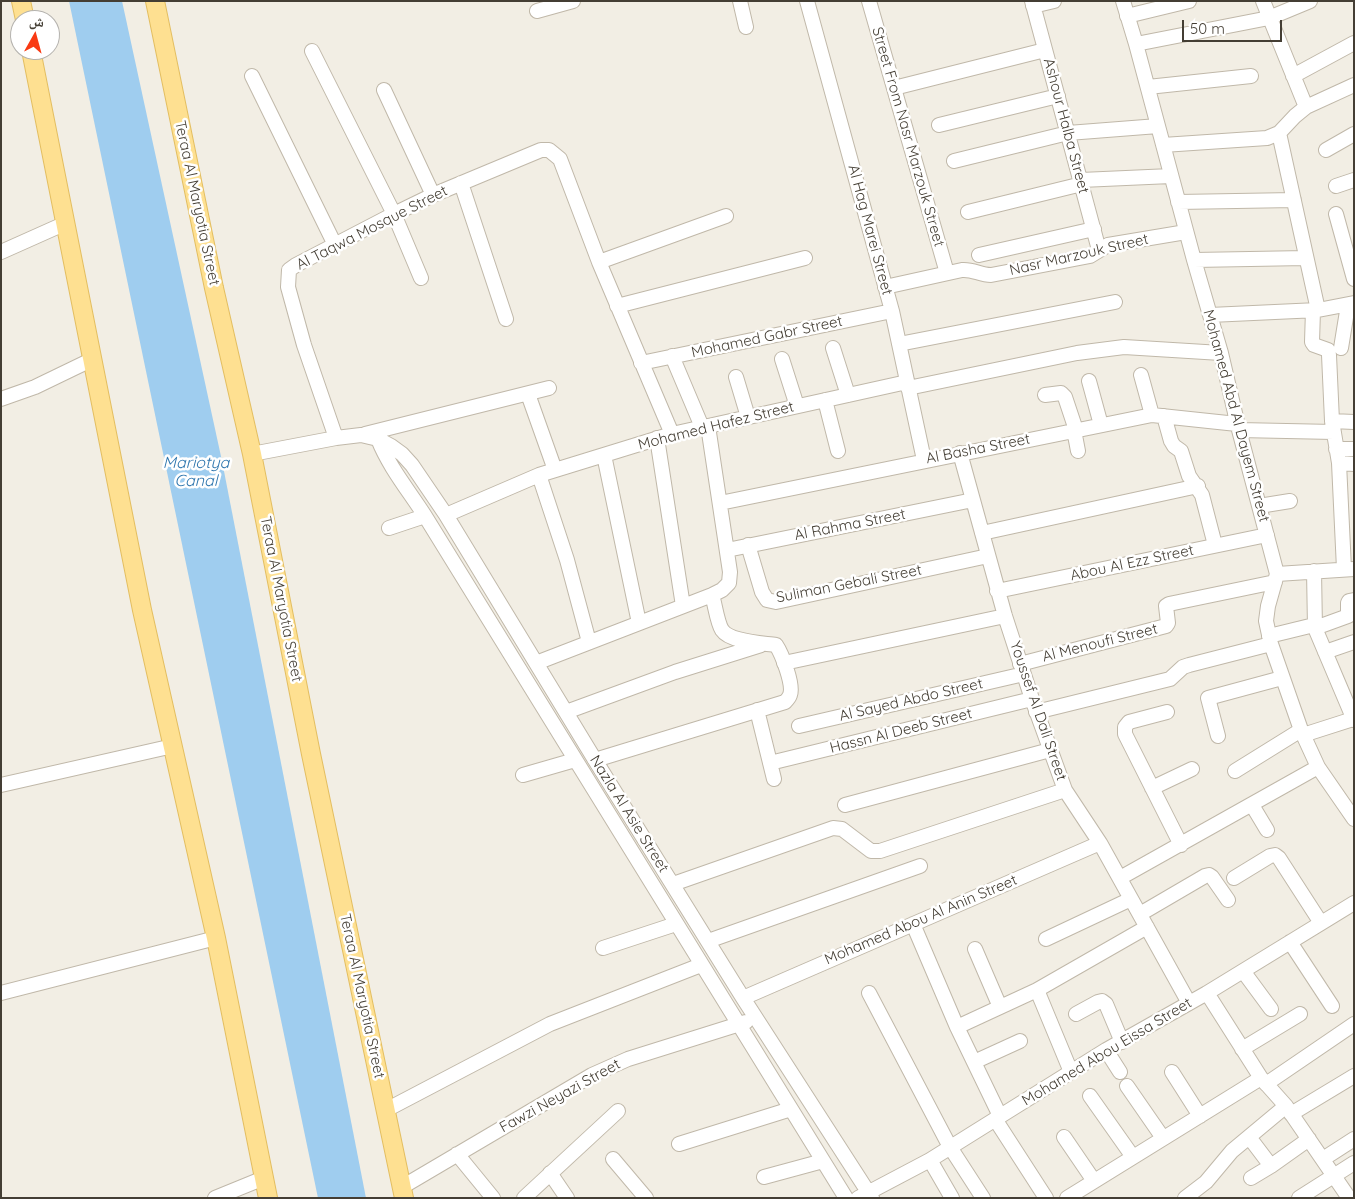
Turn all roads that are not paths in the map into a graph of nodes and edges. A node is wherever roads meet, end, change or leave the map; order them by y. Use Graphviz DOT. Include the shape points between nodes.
graph roads {
  1 [pos="155,1"];
  2 [pos="573,1"];
  3 [pos="740,1"];
  4 [pos="807,1"];
  5 [pos="869,1"];
  6 [pos="1054,1"];
  7 [pos="1123,1"];
  8 [pos="1189,1"];
  9 [pos="1263,1"];
  10 [pos="1310,1"];
  11 [pos="1032,4"];
  12 [pos="537,11"];
  13 [pos="1128,16"];
  14 [pos="1269,18"];
  15 [pos="746,27"];
  16 [pos="1354,43"];
  17 [pos="1136,44"];
  18 [pos="1045,50"];
  19 [pos="312,51"];
  20 [pos="33,60"];
  21 [pos="252,76"];
  22 [pos="1251,76"];
  23 [pos="1293,76"];
  24 [pos="1354,85"];
  25 [pos="1148,87"];
  26 [pos="894,88"];
  27 [pos="384,90"];
  28 [pos="1058,96"];
  29 [pos="1306,107"];
  30 [pos="939,125"];
  31 [pos="1158,126"];
  32 [pos="1279,133"];
  33 [pos="1068,134"];
  34 [pos="1354,134"];
  35 [pos="1163,145"];
  36 [pos="1326,150"];
  37 [pos="954,161"];
  38 [pos="1171,176"];
  39 [pos="1354,180"];
  40 [pos="1081,182"];
  41 [pos="461,183"];
  42 [pos="1336,186"];
  43 [pos="433,195"];
  44 [pos="1294,200"];
  45 [pos="1178,202"];
  46 [pos="968,212"];
  47 [pos="394,214"];
  48 [pos="1336,214"];
  49 [pos="726,216"];
  50 [pos="66,223"];
  51 [pos="1094,229"];
  52 [pos="1186,232"];
  53 [pos="335,245"];
  54 [pos="1100,250"];
  55 [pos="1,252"];
  56 [pos="979,255"];
  57 [pos="805,258"];
  58 [pos="1306,258"];
  59 [pos="1194,260"];
  60 [pos="599,262"];
  61 [pos="947,274"];
  62 [pos="421,278"];
  63 [pos="1354,279"];
  64 [pos="885,287"];
  65 [pos="1115,302"];
  66 [pos="1351,304"];
  67 [pos="617,306"];
  68 [pos="1316,310"];
  69 [pos="892,311"];
  70 [pos="1210,315"];
  71 [pos="506,319"];
  72 [pos="899,344"];
  73 [pos="1323,347"];
  74 [pos="833,348"];
  75 [pos="1348,349"];
  76 [pos="1221,353"];
  77 [pos="672,356"];
  78 [pos="782,358"];
  79 [pos="93,359"];
  80 [pos="641,363"];
  81 [pos="1141,374"];
  82 [pos="736,377"];
  83 [pos="1089,381"];
  84 [pos="908,385"];
  85 [pos="549,388"];
  86 [pos="528,394"];
  87 [pos="848,395"];
  88 [pos="1045,395"];
  89 [pos="1,399"];
  90 [pos="825,400"];
  91 [pos="797,406"];
  92 [pos="1158,416"];
  93 [pos="748,417"];
  94 [pos="1354,422"];
  95 [pos="1101,425"];
  96 [pos="705,427"];
  97 [pos="1238,427"];
  98 [pos="1333,427"];
  99 [pos="1075,430"];
  100 [pos="672,434"];
  101 [pos="361,435"];
  102 [pos="336,438"];
  103 [pos="657,438"];
  104 [pos="378,439"];
  105 [pos="1336,449"];
  106 [pos="1354,449"];
  107 [pos="838,451"];
  108 [pos="1078,451"];
  109 [pos="960,453"];
  110 [pos="252,454"];
  111 [pos="604,455"];
  112 [pos="924,460"];
  113 [pos="1339,463"];
  114 [pos="1354,464"];
  115 [pos="555,470"];
  116 [pos="539,475"];
  117 [pos="1198,486"];
  118 [pos="973,500"];
  119 [pos="1290,501"];
  120 [pos="720,503"];
  121 [pos="1259,506"];
  122 [pos="446,515"];
  123 [pos="425,516"];
  124 [pos="1348,527"];
  125 [pos="389,528"];
  126 [pos="982,532"];
  127 [pos="1267,535"];
  128 [pos="748,546"];
  129 [pos="1215,546"];
  130 [pos="727,550"];
  131 [pos="988,556"];
  132 [pos="1349,569"];
  133 [pos="1314,571"];
  134 [pos="482,575"];
  135 [pos="1276,578"];
  136 [pos="466,583"];
  137 [pos="997,591"];
  138 [pos="712,595"];
  139 [pos="1354,600"];
  140 [pos="683,606"];
  141 [pos="1005,616"];
  142 [pos="639,623"];
  143 [pos="1315,626"];
  144 [pos="1270,640"];
  145 [pos="589,642"];
  146 [pos="1354,642"];
  147 [pos="767,643"];
  148 [pos="1325,652"];
  149 [pos="536,663"];
  150 [pos="784,663"];
  151 [pos="1022,669"];
  152 [pos="1282,678"];
  153 [pos="1349,695"];
  154 [pos="1034,705"];
  155 [pos="757,710"];
  156 [pos="566,712"];
  157 [pos="1167,712"];
  158 [pos="1354,719"];
  159 [pos="799,726"];
  160 [pos="1302,732"];
  161 [pos="1218,736"];
  162 [pos="582,739"];
  163 [pos="173,746"];
  164 [pos="567,747"];
  165 [pos="1050,750"];
  166 [pos="575,760"];
  167 [pos="595,760"];
  168 [pos="770,763"];
  169 [pos="1318,767"];
  170 [pos="1192,768"];
  171 [pos="1235,771"];
  172 [pos="523,775"];
  173 [pos="774,779"];
  174 [pos="1,785"];
  175 [pos="1152,788"];
  176 [pos="1065,790"];
  177 [pos="845,804"];
  178 [pos="1252,805"];
  179 [pos="1354,819"];
  180 [pos="1267,830"];
  181 [pos="1100,842"];
  182 [pos="1181,845"];
  183 [pos="920,866"];
  184 [pos="1120,878"];
  185 [pos="1234,878"];
  186 [pos="672,884"];
  187 [pos="1131,899"];
  188 [pos="1228,900"];
  189 [pos="1354,903"];
  190 [pos="1140,914"];
  191 [pos="676,924"];
  192 [pos="913,924"];
  193 [pos="1321,924"];
  194 [pos="1147,927"];
  195 [pos="216,938"];
  196 [pos="1046,939"];
  197 [pos="708,941"];
  198 [pos="1290,942"];
  199 [pos="602,948"];
  200 [pos="975,948"];
  201 [pos="701,965"];
  202 [pos="1244,971"];
  203 [pos="1037,990"];
  204 [pos="1,993"];
  205 [pos="869,993"];
  206 [pos="1207,993"];
  207 [pos="743,998"];
  208 [pos="1189,1003"];
  209 [pos="1332,1006"];
  210 [pos="1000,1007"];
  211 [pos="1271,1009"];
  212 [pos="1076,1014"];
  213 [pos="1300,1014"];
  214 [pos="756,1019"];
  215 [pos="738,1024"];
  216 [pos="1354,1024"];
  217 [pos="957,1027"];
  218 [pos="1020,1041"];
  219 [pos="1122,1042"];
  220 [pos="1242,1049"];
  221 [pos="1106,1050"];
  222 [pos="974,1062"];
  223 [pos="1071,1072"];
  224 [pos="1120,1072"];
  225 [pos="1172,1072"];
  226 [pos="1354,1076"];
  227 [pos="1264,1081"];
  228 [pos="1128,1086"];
  229 [pos="1090,1096"];
  230 [pos="791,1109"];
  231 [pos="386,1110"];
  232 [pos="1289,1110"];
  233 [pos="618,1111"];
  234 [pos="1200,1116"];
  235 [pos="998,1118"];
  236 [pos="1064,1136"];
  237 [pos="1250,1137"];
  238 [pos="1163,1138"];
  239 [pos="1309,1139"];
  240 [pos="1354,1139"];
  241 [pos="679,1144"];
  242 [pos="950,1147"];
  243 [pos="458,1154"];
  244 [pos="1133,1157"];
  245 [pos="613,1159"];
  246 [pos="1322,1159"];
  247 [pos="930,1160"];
  248 [pos="823,1161"];
  249 [pos="1354,1163"];
  250 [pos="1271,1166"];
  251 [pos="550,1173"];
  252 [pos="1334,1176"];
  253 [pos="764,1177"];
  254 [pos="264,1178"];
  255 [pos="1251,1178"];
  256 [pos="1094,1181"];
  257 [pos="403,1193"];
  258 [pos="866,1196"];
  259 [pos="215,1198"];
  260 [pos="268,1198"];
  261 [pos="493,1198"];
  262 [pos="524,1198"];
  263 [pos="568,1198"];
  264 [pos="646,1198"];
  265 [pos="846,1198"];
  266 [pos="952,1198"];
  267 [pos="983,1198"];
  268 [pos="1046,1198"];
  269 [pos="1067,1198"];
  270 [pos="1185,1198"];
  271 [pos="1300,1198"];
  272 [pos="1349,1198"];
  1 -- 110 [label="main road, Teraa Al Maryotia Street"];
  2 -- 12 [label="street"];
  3 -- 15 [label="street"];
  4 -- 64 [label="street, Al Hag Marei Street"];
  5 -- 26 [label="street, Street From Nasr Marzouk Street"];
  6 -- 11 [label="street"];
  7 -- 13 [label="street, Mohamed Abd Al Dayem Street"];
  8 -- 13 [label="street"];
  9 -- 14 [label="street"];
  10 -- 14 [label="street"];
  11 -- 18 [label="street, Ashour Halba Street"];
  13 -- 17 [label="street, Mohamed Abd Al Dayem Street"];
  14 -- 17 [label="street"];
  14 -- 23 [label="street"];
  16 -- 23 [label="street"];
  17 -- 25 [label="street, Mohamed Abd Al Dayem Street"];
  18 -- 26 [label="street"];
  18 -- 28 [label="street, Ashour Halba Street"];
  19 -- 47 [label="street"];
  20 -- 50 [label="main road"];
  21 -- 53 [label="street"];
  22 -- 25 [label="street"];
  23 -- 29 [label="street"];
  24 -- 29 [label="street"];
  25 -- 31 [label="street, Mohamed Abd Al Dayem Street"];
  26 -- 61 [label="street, Street From Nasr Marzouk Street"];
  27 -- 43 [label="street"];
  28 -- 30 [label="street"];
  28 -- 33 [label="street, Ashour Halba Street"];
  29 -- 32 [label="street"];
  31 -- 33 [label="street"];
  31 -- 35 [label="street, Mohamed Abd Al Dayem Street"];
  32 -- 35 [label="street" via="1267,138"];
  32 -- 44 [label="street"];
  33 -- 37 [label="street"];
  33 -- 40 [label="street, Ashour Halba Street"];
  34 -- 36 [label="street"];
  35 -- 38 [label="street, Mohamed Abd Al Dayem Street"];
  38 -- 40 [label="street"];
  38 -- 45 [label="street, Mohamed Abd Al Dayem Street"];
  39 -- 42 [label="street"];
  40 -- 46 [label="street"];
  40 -- 51 [label="street, Ashour Halba Street"];
  41 -- 43 [label="street, Al Taqwa Mosque Street"];
  41 -- 60 [label="street, Al Taqwa Mosque Street" via="541,150 555,153"];
  41 -- 71 [label="street"];
  43 -- 47 [label="street, Al Taqwa Mosque Street"];
  44 -- 45 [label="street"];
  44 -- 58 [label="street"];
  45 -- 52 [label="street, Mohamed Abd Al Dayem Street"];
  47 -- 53 [label="street, Al Taqwa Mosque Street"];
  47 -- 62 [label="street"];
  48 -- 63 [label="street"];
  49 -- 60 [label="street"];
  50 -- 55 [label="street"];
  50 -- 79 [label="main road"];
  51 -- 54 [label="street, Ashour Halba Street"];
  51 -- 56 [label="street"];
  52 -- 54 [label="street, Nasr Marzouk Street" via="1108,245"];
  52 -- 59 [label="street, Mohamed Abd Al Dayem Street"];
  53 -- 102 [label="street, Al Taqwa Mosque Street" via="289,270 288,287 304,346"];
  54 -- 61 [label="street, Nasr Marzouk Street" via="1090,256 991,275 970,269"];
  57 -- 67 [label="street"];
  58 -- 59 [label="street"];
  58 -- 68 [label="street"];
  59 -- 70 [label="street, Mohamed Abd Al Dayem Street"];
  60 -- 67 [label="street"];
  61 -- 64 [label="street, Nasr Marzouk Street"];
  64 -- 69 [label="street, Al Hag Marei Street"];
  65 -- 72 [label="street"];
  66 -- 68 [label="street"];
  66 -- 75 [label="street"];
  67 -- 80 [label="street"];
  68 -- 70 [label="street"];
  68 -- 73 [label="street" via="1312,342"];
  69 -- 72 [label="street, Al Hag Marei Street"];
  69 -- 77 [label="street, Mohamed Gabr Street"];
  70 -- 76 [label="street, Mohamed Abd Al Dayem Street"];
  72 -- 84 [label="street, Al Hag Marei Street"];
  73 -- 75 [label="street"];
  73 -- 98 [label="street" via="1329,355"];
  74 -- 87 [label="street"];
  76 -- 84 [label="street, Mohamed Hafez Street" via="1124,347"];
  76 -- 97 [label="street, Mohamed Abd Al Dayem Street"];
  77 -- 80 [label="street, Mohamed Gabr Street"];
  77 -- 96 [label="street"];
  78 -- 91 [label="street"];
  79 -- 89 [label="street" via="35,387"];
  79 -- 163 [label="main road" via="142,610"];
  80 -- 100 [label="street"];
  81 -- 92 [label="street"];
  82 -- 93 [label="street"];
  83 -- 95 [label="street"];
  84 -- 87 [label="street, Mohamed Hafez Street"];
  84 -- 112 [label="street, Al Hag Marei Street"];
  85 -- 86 [label="street"];
  86 -- 101 [label="street"];
  86 -- 115 [label="street"];
  87 -- 90 [label="street, Mohamed Hafez Street"];
  88 -- 99 [label="street" via="1061,393 1065,397"];
  90 -- 91 [label="street, Mohamed Hafez Street"];
  90 -- 107 [label="street"];
  91 -- 93 [label="street, Mohamed Hafez Street"];
  92 -- 95 [label="street, Al Basha Street"];
  92 -- 97 [label="street, Al Basha Street"];
  92 -- 117 [label="street" via="1171,442 1182,451 1189,476"];
  93 -- 96 [label="street, Mohamed Hafez Street"];
  94 -- 98 [label="street, Al Basha Street"];
  95 -- 99 [label="street, Al Basha Street"];
  96 -- 100 [label="street, Mohamed Hafez Street"];
  96 -- 120 [label="street"];
  97 -- 98 [label="street, Al Basha Street"];
  97 -- 121 [label="street, Mohamed Abd Al Dayem Street"];
  98 -- 105 [label="street"];
  99 -- 108 [label="street"];
  99 -- 109 [label="street, Al Basha Street"];
  100 -- 103 [label="street, Mohamed Hafez Street"];
  101 -- 102 [label="street, Nazla Al Asie Street"];
  101 -- 104 [label="street, Nazla Al Asie Street"];
  102 -- 110 [label="street, Nazla Al Asie Street"];
  103 -- 111 [label="street, Mohamed Hafez Street"];
  103 -- 140 [label="street"];
  104 -- 122 [label="street, Nazla Al Asie Street" via="402,454 412,465"];
  104 -- 123 [label="street, Nazla Al Asie Street" via="383,452"];
  105 -- 106 [label="street"];
  105 -- 113 [label="street"];
  109 -- 112 [label="street, Al Basha Street"];
  109 -- 118 [label="street, Youssef Al Dali Street"];
  110 -- 231 [label="main road, Teraa Al Maryotia Street"];
  111 -- 115 [label="street, Mohamed Hafez Street"];
  111 -- 142 [label="street"];
  112 -- 120 [label="street, Al Basha Street"];
  113 -- 114 [label="street"];
  113 -- 124 [label="street"];
  115 -- 116 [label="street, Mohamed Hafez Street"];
  116 -- 122 [label="street, Mohamed Hafez Street"];
  116 -- 145 [label="street"];
  117 -- 126 [label="street"];
  117 -- 129 [label="street"];
  118 -- 126 [label="street, Youssef Al Dali Street"];
  118 -- 128 [label="street, Al Rahma Street"];
  119 -- 121 [label="street"];
  120 -- 130 [label="street"];
  121 -- 127 [label="street, Mohamed Abd Al Dayem Street"];
  122 -- 134 [label="street, Nazla Al Asie Street"];
  123 -- 125 [label="street"];
  123 -- 136 [label="street, Nazla Al Asie Street"];
  124 -- 132 [label="street"];
  126 -- 131 [label="street, Youssef Al Dali Street"];
  127 -- 129 [label="street, Abou Al Ezz Street"];
  127 -- 135 [label="street, Mohamed Abd Al Dayem Street"];
  128 -- 130 [label="street, Al Rahma Street"];
  128 -- 131 [label="street, Suliman Gebali Street" via="762,592 767,600 776,602"];
  129 -- 137 [label="street, Abou Al Ezz Street"];
  130 -- 138 [label="street" via="730,583"];
  131 -- 137 [label="street, Youssef Al Dali Street"];
  132 -- 133 [label="street"];
  133 -- 135 [label="street"];
  133 -- 143 [label="street"];
  134 -- 136 [label="street"];
  134 -- 149 [label="street, Nazla Al Asie Street"];
  135 -- 144 [label="street, Mohamed Abd Al Dayem Street" via="1266,621"];
  135 -- 151 [label="street, Al Menoufi Street" via="1169,604 1166,606 1166,626"];
  136 -- 164 [label="street, Nazla Al Asie Street"];
  137 -- 141 [label="street, Youssef Al Dali Street"];
  138 -- 140 [label="street"];
  138 -- 147 [label="street" via="723,630 732,637"];
  139 -- 143 [label="street, Hassn Al Deeb Street" via="1348,603 1348,616"];
  140 -- 142 [label="street"];
  141 -- 150 [label="street"];
  141 -- 151 [label="street, Youssef Al Dali Street"];
  142 -- 145 [label="street"];
  143 -- 144 [label="street, Hassn Al Deeb Street"];
  143 -- 148 [label="street"];
  144 -- 152 [label="street, Mohamed Abd Al Dayem Street"];
  144 -- 154 [label="street, Hassn Al Deeb Street" via="1183,667 1170,679"];
  145 -- 149 [label="street"];
  146 -- 148 [label="street"];
  147 -- 150 [label="street" via="776,645"];
  147 -- 156 [label="street" via="674,672"];
  148 -- 153 [label="street"];
  149 -- 156 [label="street, Nazla Al Asie Street"];
  150 -- 155 [label="street" via="791,686 790,695 785,702"];
  151 -- 154 [label="street, Youssef Al Dali Street"];
  151 -- 159 [label="street, Al Sayed Abdo Street"];
  152 -- 160 [label="street, Mohamed Abd Al Dayem Street"];
  152 -- 161 [label="street" via="1208,698"];
  153 -- 158 [label="street"];
  154 -- 165 [label="street, Youssef Al Dali Street"];
  154 -- 168 [label="street, Hassn Al Deeb Street"];
  155 -- 167 [label="street"];
  155 -- 168 [label="street"];
  156 -- 162 [label="street, Nazla Al Asie Street"];
  157 -- 175 [label="street" via="1129,722 1125,727 1125,734"];
  158 -- 160 [label="street"];
  160 -- 169 [label="street, Mohamed Abd Al Dayem Street"];
  160 -- 171 [label="street"];
  162 -- 164 [label="street"];
  162 -- 167 [label="street, Nazla Al Asie Street"];
  163 -- 174 [label="street"];
  163 -- 195 [label="main road"];
  164 -- 166 [label="street, Nazla Al Asie Street"];
  165 -- 176 [label="street, Youssef Al Dali Street"];
  165 -- 177 [label="street"];
  166 -- 172 [label="street"];
  166 -- 191 [label="street, Nazla Al Asie Street"];
  167 -- 186 [label="street, Nazla Al Asie Street"];
  168 -- 173 [label="street"];
  169 -- 178 [label="street"];
  169 -- 179 [label="street, Mohamed Abd Al Dayem Street"];
  170 -- 175 [label="street"];
  175 -- 182 [label="street"];
  176 -- 181 [label="street, Youssef Al Dali Street"];
  176 -- 186 [label="street" via="880,851 871,851 842,829 832,828"];
  178 -- 180 [label="street"];
  178 -- 182 [label="street"];
  181 -- 184 [label="street, Youssef Al Dali Street"];
  181 -- 192 [label="street, Mohamed Abou Al Anin Street"];
  182 -- 184 [label="street"];
  183 -- 197 [label="street"];
  184 -- 187 [label="street, Youssef Al Dali Street"];
  185 -- 193 [label="street" via="1275,855"];
  186 -- 197 [label="street, Nazla Al Asie Street"];
  187 -- 190 [label="street, Youssef Al Dali Street"];
  187 -- 196 [label="street"];
  188 -- 190 [label="street" via="1209,875"];
  189 -- 193 [label="street, Mohamed Abou Eissa Street"];
  190 -- 194 [label="street, Youssef Al Dali Street"];
  191 -- 199 [label="street"];
  191 -- 201 [label="street, Nazla Al Asie Street"];
  192 -- 207 [label="street, Mohamed Abou Al Anin Street"];
  192 -- 217 [label="street"];
  193 -- 198 [label="street, Mohamed Abou Eissa Street"];
  194 -- 203 [label="street"];
  194 -- 208 [label="street, Youssef Al Dali Street"];
  195 -- 204 [label="street"];
  195 -- 254 [label="main road"];
  197 -- 207 [label="street, Nazla Al Asie Street"];
  198 -- 202 [label="street, Mohamed Abou Eissa Street"];
  198 -- 209 [label="street"];
  200 -- 210 [label="street"];
  201 -- 215 [label="street, Nazla Al Asie Street"];
  201 -- 231 [label="street" via="550,1024"];
  202 -- 206 [label="street, Mohamed Abou Eissa Street"];
  202 -- 211 [label="street"];
  203 -- 210 [label="street"];
  203 -- 223 [label="street"];
  205 -- 242 [label="street"];
  206 -- 208 [label="street, Mohamed Abou Eissa Street"];
  206 -- 220 [label="street"];
  207 -- 214 [label="street, Nazla Al Asie Street"];
  208 -- 219 [label="street, Mohamed Abou Eissa Street"];
  210 -- 217 [label="street"];
  212 -- 219 [label="street" via="1102,1001"];
  213 -- 220 [label="street"];
  214 -- 215 [label="street, Fawzi Neyazi Street"];
  214 -- 258 [label="street, Nazla Al Asie Street"];
  215 -- 230 [label="street, Nazla Al Asie Street"];
  215 -- 243 [label="street, Fawzi Neyazi Street" via="628,1059 599,1072"];
  216 -- 227 [label="street"];
  217 -- 222 [label="street"];
  218 -- 222 [label="street"];
  219 -- 221 [label="street, Mohamed Abou Eissa Street"];
  220 -- 227 [label="street"];
  221 -- 223 [label="street, Mohamed Abou Eissa Street"];
  221 -- 224 [label="street"];
  222 -- 235 [label="street"];
  223 -- 235 [label="street, Mohamed Abou Eissa Street"];
  225 -- 234 [label="street"];
  226 -- 232 [label="street"];
  227 -- 232 [label="street"];
  227 -- 234 [label="street"];
  228 -- 238 [label="street"];
  229 -- 244 [label="street"];
  230 -- 241 [label="street"];
  230 -- 248 [label="street, Nazla Al Asie Street"];
  231 -- 257 [label="main road, Teraa Al Maryotia Street"];
  232 -- 237 [label="street"];
  232 -- 239 [label="street"];
  233 -- 251 [label="street"];
  234 -- 238 [label="street"];
  235 -- 242 [label="street, Mohamed Abou Eissa Street"];
  235 -- 268 [label="street"];
  236 -- 256 [label="street"];
  237 -- 250 [label="street"];
  237 -- 270 [label="street" via="1222,1162 1206,1182"];
  238 -- 244 [label="street"];
  239 -- 246 [label="street"];
  239 -- 250 [label="street"];
  240 -- 246 [label="street"];
  242 -- 247 [label="street, Mohamed Abou Eissa Street"];
  242 -- 267 [label="street"];
  243 -- 257 [label="street, Fawzi Neyazi Street"];
  243 -- 261 [label="street"];
  244 -- 256 [label="street"];
  245 -- 264 [label="street"];
  246 -- 252 [label="street"];
  247 -- 258 [label="street, Mohamed Abou Eissa Street"];
  247 -- 266 [label="street"];
  248 -- 253 [label="street"];
  248 -- 265 [label="street, Nazla Al Asie Street"];
  249 -- 252 [label="street"];
  250 -- 255 [label="street"];
  251 -- 262 [label="street"];
  251 -- 263 [label="street"];
  252 -- 271 [label="street"];
  252 -- 272 [label="street"];
  254 -- 259 [label="street"];
  254 -- 260 [label="main road"];
  256 -- 269 [label="street"];
}
